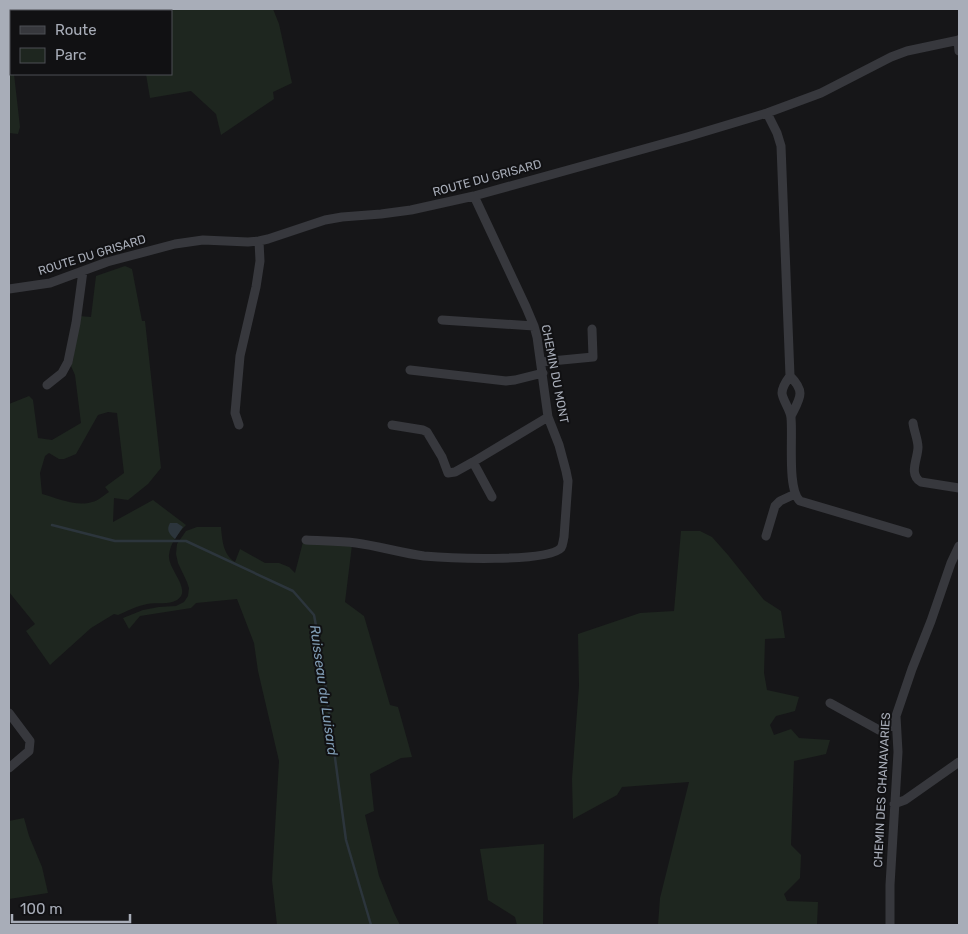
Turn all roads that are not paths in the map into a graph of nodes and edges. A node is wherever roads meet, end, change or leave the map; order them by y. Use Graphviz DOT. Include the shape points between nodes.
graph roads {
  1 [pos="958,40"];
  2 [pos="959,50"];
  3 [pos="767,113"];
  4 [pos="474,196"];
  5 [pos="259,241"];
  6 [pos="83,271"];
  7 [pos="9,290"];
  8 [pos="442,320"];
  9 [pos="534,326"];
  10 [pos="592,329"];
  11 [pos="541,362"];
  12 [pos="410,370"];
  13 [pos="543,373"];
  14 [pos="790,376"];
  15 [pos="47,385"];
  16 [pos="791,416"];
  17 [pos="548,417"];
  18 [pos="912,423"];
  19 [pos="239,425"];
  20 [pos="392,425"];
  21 [pos="472,462"];
  22 [pos="959,488"];
  23 [pos="795,494"];
  24 [pos="492,497"];
  25 [pos="908,533"];
  26 [pos="766,536"];
  27 [pos="306,540"];
  28 [pos="959,546"];
  29 [pos="830,703"];
  30 [pos="9,713"];
  31 [pos="896,716"];
  32 [pos="959,762"];
  33 [pos="9,768"];
  34 [pos="894,804"];
  35 [pos="890,925"];
  1 -- 2 [label="street"];
  1 -- 3 [label="street, ROUTE DU GRISARD" via="891,57 822,94"];
  3 -- 4 [label="street, ROUTE DU GRISARD"];
  3 -- 14 [label="street" via="781,146"];
  4 -- 5 [label="street, ROUTE DU GRISARD" via="411,210 325,220"];
  4 -- 9 [label="street, CHEMIN DU MONT"];
  5 -- 6 [label="street, ROUTE DU GRISARD" via="188,241"];
  5 -- 19 [label="street" via="256,287 240,356 234,413"];
  6 -- 7 [label="street, ROUTE DU GRISARD" via="50,283"];
  6 -- 15 [label="street" via="68,362 62,373"];
  8 -- 9 [label="street"];
  9 -- 11 [label="street, CHEMIN DU MONT"];
  10 -- 11 [label="street" via="593,357"];
  11 -- 13 [label="street, CHEMIN DU MONT"];
  12 -- 13 [label="street" via="506,381"];
  13 -- 17 [label="street, CHEMIN DU MONT"];
  14 -- 16 [label="street" via="782,395"];
  14 -- 16 [label="street" via="801,392"];
  16 -- 23 [label="street"];
  17 -- 21 [label="street"];
  17 -- 27 [label="street, CHEMIN DU MONT" via="568,481 564,537 560,549 546,555 517,558 455,558 411,554 357,543"];
  18 -- 22 [label="street" via="918,445 914,471 918,479"];
  20 -- 21 [label="street" via="427,432 448,473"];
  21 -- 24 [label="street"];
  23 -- 25 [label="street" via="800,501"];
  23 -- 26 [label="street" via="775,506"];
  28 -- 31 [label="street, CHEMIN DES CHANAVARIES" via="950,563"];
  29 -- 31 [label="street" via="879,730 890,727"];
  30 -- 33 [label="street" via="30,741 29,751"];
  31 -- 34 [label="street, CHEMIN DES CHANAVARIES" via="898,752"];
  32 -- 34 [label="street" via="905,800"];
  34 -- 35 [label="street, CHEMIN DES CHANAVARIES"];
}
